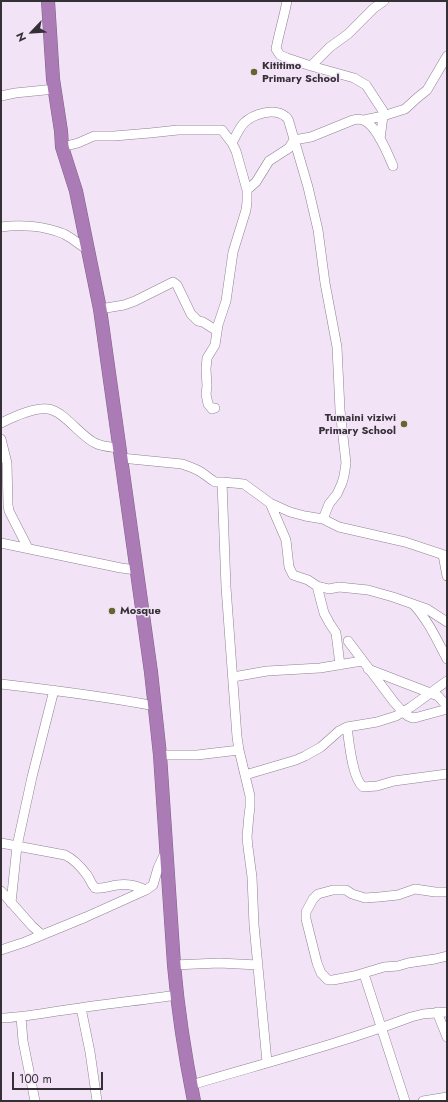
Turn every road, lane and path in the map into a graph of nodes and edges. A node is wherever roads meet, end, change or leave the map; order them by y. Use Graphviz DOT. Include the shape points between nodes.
graph roads {
  1 [pos="48,1"];
  2 [pos="287,1"];
  3 [pos="384,1"];
  4 [pos="447,56"];
  5 [pos="311,66"];
  6 [pos="54,89"];
  7 [pos="1,96"];
  8 [pos="383,116"];
  9 [pos="364,120"];
  10 [pos="244,122"];
  11 [pos="222,130"];
  12 [pos="380,139"];
  13 [pos="294,140"];
  14 [pos="232,142"];
  15 [pos="62,147"];
  16 [pos="393,166"];
  17 [pos="247,190"];
  18 [pos="1,227"];
  19 [pos="88,250"];
  20 [pos="100,309"];
  21 [pos="216,331"];
  22 [pos="215,408"];
  23 [pos="1,422"];
  24 [pos="1,439"];
  25 [pos="120,453"];
  26 [pos="222,482"];
  27 [pos="270,503"];
  28 [pos="323,519"];
  29 [pos="1,543"];
  30 [pos="28,548"];
  31 [pos="445,556"];
  32 [pos="137,570"];
  33 [pos="447,576"];
  34 [pos="317,586"];
  35 [pos="413,604"];
  36 [pos="447,622"];
  37 [pos="348,640"];
  38 [pos="447,659"];
  39 [pos="362,661"];
  40 [pos="340,665"];
  41 [pos="368,669"];
  42 [pos="233,677"];
  43 [pos="446,682"];
  44 [pos="1,684"];
  45 [pos="54,690"];
  46 [pos="430,693"];
  47 [pos="155,706"];
  48 [pos="446,706"];
  49 [pos="403,712"];
  50 [pos="347,727"];
  51 [pos="239,750"];
  52 [pos="160,755"];
  53 [pos="447,774"];
  54 [pos="245,775"];
  55 [pos="1,843"];
  56 [pos="17,846"];
  57 [pos="167,850"];
  58 [pos="146,890"];
  59 [pos="1,891"];
  60 [pos="447,892"];
  61 [pos="11,903"];
  62 [pos="42,935"];
  63 [pos="1,950"];
  64 [pos="447,956"];
  65 [pos="174,965"];
  66 [pos="258,965"];
  67 [pos="364,974"];
  68 [pos="176,995"];
  69 [pos="81,1008"];
  70 [pos="437,1012"];
  71 [pos="447,1012"];
  72 [pos="21,1017"];
  73 [pos="1,1018"];
  74 [pos="382,1028"];
  75 [pos="447,1037"];
  76 [pos="267,1062"];
  77 [pos="191,1085"];
  78 [pos="447,1097"];
  79 [pos="35,1101"];
  80 [pos="97,1101"];
  81 [pos="194,1101"];
  82 [pos="405,1101"];
  83 [pos="423,1101"];
  1 -- 6 [label="highway"];
  2 -- 5 [label="street" via="276,49 280,55"];
  3 -- 5 [label="street"];
  4 -- 8 [label="street" via="427,90 405,109"];
  5 -- 8 [label="street" via="361,81 383,110"];
  6 -- 7 [label="street"];
  6 -- 15 [label="highway" via="62,131"];
  8 -- 9 [label="street"];
  8 -- 12 [label="street"];
  9 -- 12 [label="street"];
  9 -- 13 [label="street" via="353,120 311,137"];
  10 -- 11 [label="street" via="234,128"];
  10 -- 13 [label="street" via="268,112 282,114 290,122"];
  10 -- 14 [label="street"];
  11 -- 14 [label="street"];
  11 -- 15 [label="street" via="184,129 94,136 78,144"];
  12 -- 16 [label="street"];
  13 -- 17 [label="street" via="289,148 270,161 256,182"];
  13 -- 28 [label="street" via="318,230 337,347 346,463 342,483"];
  14 -- 17 [label="street"];
  15 -- 19 [label="highway" via="76,191"];
  17 -- 21 [label="street" via="246,210 233,252 226,301"];
  18 -- 19 [label="street" via="25,226 50,230 65,234"];
  19 -- 20 [label="highway"];
  20 -- 21 [label="street" via="135,301 173,282 177,285 191,314"];
  20 -- 25 [label="highway"];
  21 -- 22 [label="street" via="215,345 207,358 206,369 207,400 212,409"];
  23 -- 25 [label="street" via="34,410 50,409 64,417 96,444"];
  24 -- 30 [label="street" via="7,463 9,511"];
  25 -- 26 [label="street" via="182,464 196,469 215,482"];
  25 -- 32 [label="highway"];
  26 -- 27 [label="street" via="244,484"];
  26 -- 42 [label="street" via="226,594"];
  27 -- 28 [label="street" via="290,512"];
  27 -- 34 [label="street" via="286,540 289,567 293,575"];
  28 -- 31 [label="street" via="339,527 405,542"];
  29 -- 30 [label="street"];
  30 -- 32 [label="street"];
  31 -- 33 [label="street"];
  32 -- 47 [label="highway"];
  34 -- 35 [label="street" via="329,589 339,587 368,590"];
  34 -- 40 [label="street" via="324,613 336,633"];
  35 -- 36 [label="street" via="433,612"];
  35 -- 38 [label="street" via="423,616"];
  37 -- 39 [label="street"];
  39 -- 40 [label="street"];
  39 -- 41 [label="street"];
  40 -- 42 [label="street" via="267,671"];
  41 -- 46 [label="street"];
  41 -- 49 [label="street"];
  42 -- 51 [label="street"];
  43 -- 46 [label="street"];
  43 -- 48 [label="street" via="443,698"];
  44 -- 45 [label="street"];
  45 -- 47 [label="street"];
  45 -- 56 [label="street"];
  46 -- 48 [label="street" via="438,696"];
  46 -- 49 [label="street"];
  47 -- 52 [label="highway"];
  48 -- 49 [label="street" via="418,718"];
  49 -- 50 [label="street" via="383,721"];
  50 -- 53 [label="street" via="357,780 362,786 377,786 394,781"];
  50 -- 54 [label="street" via="305,756"];
  51 -- 52 [label="street" via="197,755"];
  51 -- 54 [label="street"];
  52 -- 57 [label="highway"];
  54 -- 66 [label="street" via="250,796 247,837"];
  55 -- 56 [label="street"];
  56 -- 58 [label="street" via="66,855 82,868 95,888 126,884"];
  56 -- 61 [label="street"];
  57 -- 58 [label="street" via="153,885"];
  57 -- 65 [label="highway"];
  58 -- 62 [label="street"];
  59 -- 61 [label="street"];
  60 -- 67 [label="street" via="415,889 380,898 364,898 345,890 318,894 306,912 306,919 321,973 328,980"];
  61 -- 62 [label="street"];
  62 -- 63 [label="street"];
  64 -- 67 [label="street" via="384,967"];
  65 -- 66 [label="street"];
  65 -- 68 [label="highway"];
  66 -- 76 [label="street"];
  67 -- 74 [label="street"];
  68 -- 69 [label="street"];
  68 -- 77 [label="highway"];
  69 -- 72 [label="street"];
  69 -- 80 [label="street"];
  70 -- 71 [label="street"];
  70 -- 74 [label="street" via="411,1017"];
  70 -- 75 [label="street"];
  72 -- 73 [label="street"];
  72 -- 79 [label="street"];
  74 -- 76 [label="street"];
  74 -- 82 [label="street"];
  76 -- 77 [label="street"];
  77 -- 81 [label="highway"];
  78 -- 83 [label="street"];
}
